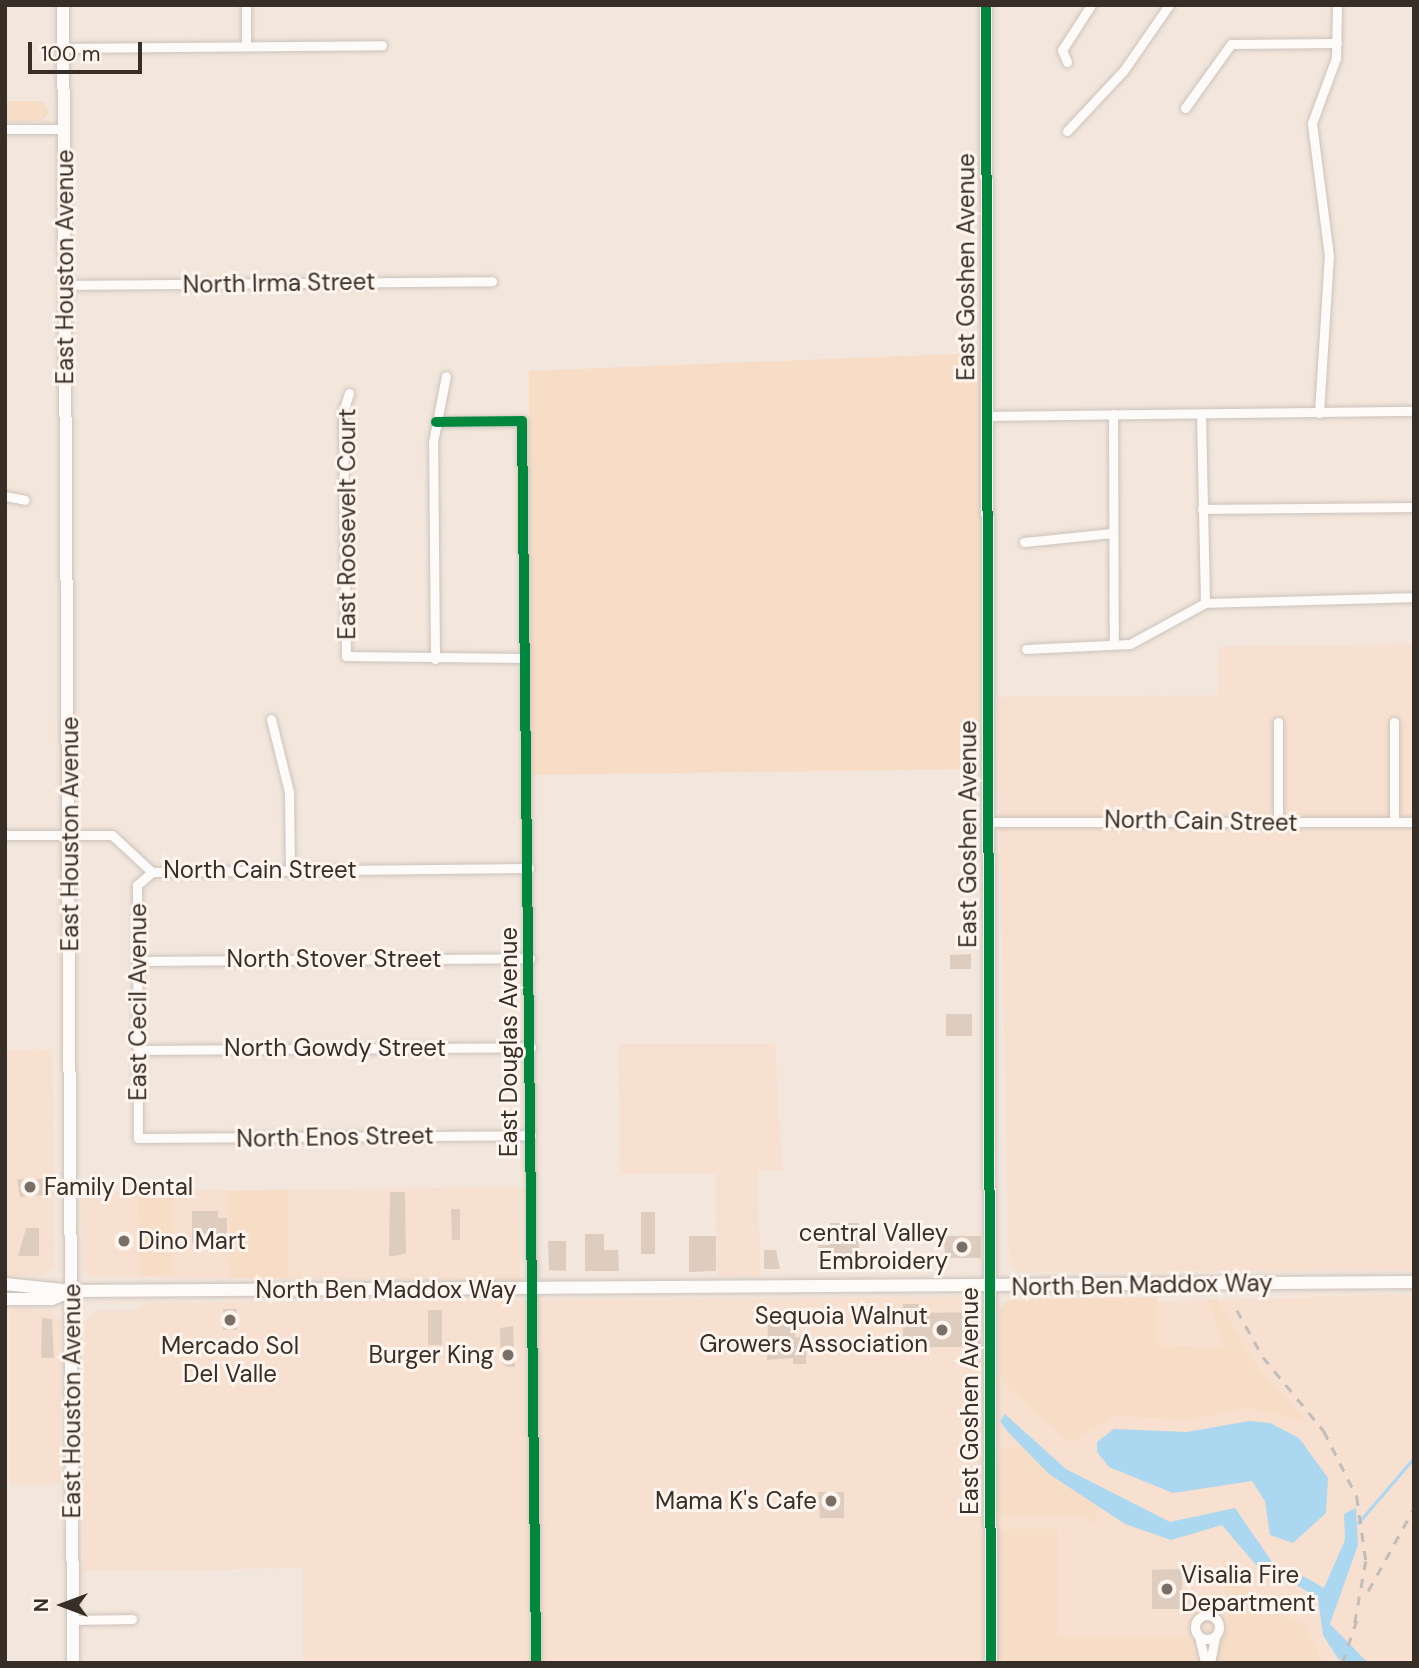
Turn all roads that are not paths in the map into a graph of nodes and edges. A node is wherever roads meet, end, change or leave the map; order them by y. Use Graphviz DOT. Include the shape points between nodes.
graph roads {
  1 [pos="63,5"];
  2 [pos="246,5"];
  3 [pos="985,5"];
  4 [pos="1091,5"];
  5 [pos="1169,5"];
  6 [pos="1337,5"];
  7 [pos="1337,43"];
  8 [pos="382,45"];
  9 [pos="246,46"];
  10 [pos="64,48"];
  11 [pos="1067,62"];
  12 [pos="1185,108"];
  13 [pos="5,129"];
  14 [pos="64,129"];
  15 [pos="1067,131"];
  16 [pos="492,281"];
  17 [pos="65,285"];
  18 [pos="446,376"];
  19 [pos="349,393"];
  20 [pos="1414,411"];
  21 [pos="1319,412"];
  22 [pos="1201,414"];
  23 [pos="1113,415"];
  24 [pos="987,416"];
  25 [pos="436,422"];
  26 [pos="5,496"];
  27 [pos="25,500"];
  28 [pos="1414,507"];
  29 [pos="1202,509"];
  30 [pos="1113,533"];
  31 [pos="1024,542"];
  32 [pos="1414,597"];
  33 [pos="1205,603"];
  34 [pos="1114,644"];
  35 [pos="1026,649"];
  36 [pos="524,657"];
  37 [pos="435,659"];
  38 [pos="271,719"];
  39 [pos="1278,722"];
  40 [pos="1394,722"];
  41 [pos="989,822"];
  42 [pos="1394,822"];
  43 [pos="1414,822"];
  44 [pos="1278,823"];
  45 [pos="71,834"];
  46 [pos="5,835"];
  47 [pos="529,868"];
  48 [pos="290,870"];
  49 [pos="152,872"];
  50 [pos="530,958"];
  51 [pos="137,961"];
  52 [pos="531,1047"];
  53 [pos="138,1050"];
  54 [pos="531,1135"];
  55 [pos="138,1138"];
  56 [pos="1414,1282"];
  57 [pos="5,1284"];
  58 [pos="990,1286"];
  59 [pos="533,1290"];
  60 [pos="72,1291"];
  61 [pos="5,1299"];
  62 [pos="132,1619"];
  63 [pos="73,1620"];
  64 [pos="1199,1636"];
  65 [pos="1215,1637"];
  66 [pos="73,1663"];
  67 [pos="536,1663"];
  68 [pos="991,1663"];
  69 [pos="1205,1663"];
  70 [pos="1210,1663"];
  1 -- 10 [label="main road, East Houston Avenue"];
  2 -- 9 [label="street"];
  3 -- 24 [label="main road, East Goshen Avenue"];
  4 -- 11 [label="street" via="1062,50"];
  5 -- 15 [label="street" via="1124,70"];
  6 -- 7 [label="street"];
  7 -- 12 [label="street" via="1231,44"];
  7 -- 21 [label="street" via="1312,133 1329,256"];
  8 -- 9 [label="street"];
  9 -- 10 [label="street"];
  10 -- 14 [label="main road, East Houston Avenue"];
  13 -- 14 [label="street"];
  14 -- 17 [label="main road, East Houston Avenue"];
  16 -- 17 [label="street, North Irma Street"];
  17 -- 45 [label="main road, East Houston Avenue"];
  18 -- 25 [label="street"];
  19 -- 37 [label="street, East Roosevelt Court" via="343,412 346,656"];
  20 -- 21 [label="street"];
  21 -- 22 [label="street"];
  22 -- 23 [label="street"];
  22 -- 29 [label="street"];
  23 -- 24 [label="street"];
  23 -- 30 [label="street"];
  24 -- 41 [label="main road, East Goshen Avenue"];
  25 -- 36 [label="street, East Douglas Avenue" via="522,421"];
  25 -- 37 [label="street"];
  26 -- 27 [label="street"];
  28 -- 29 [label="street"];
  29 -- 33 [label="street"];
  30 -- 31 [label="street"];
  30 -- 34 [label="street"];
  32 -- 33 [label="street"];
  33 -- 34 [label="street" via="1149,638"];
  34 -- 35 [label="street"];
  36 -- 37 [label="street"];
  36 -- 47 [label="street, East Douglas Avenue"];
  38 -- 48 [label="street" via="289,792"];
  39 -- 44 [label="street"];
  40 -- 42 [label="street"];
  41 -- 44 [label="street, North Cain Street"];
  41 -- 58 [label="main road, East Goshen Avenue"];
  42 -- 43 [label="street, North Cain Street"];
  42 -- 44 [label="street, North Cain Street"];
  45 -- 46 [label="street, North Cain Street"];
  45 -- 49 [label="street, North Cain Street" via="116,836"];
  45 -- 60 [label="main road, East Houston Avenue"];
  47 -- 48 [label="street, North Cain Street"];
  47 -- 50 [label="street, East Douglas Avenue"];
  48 -- 49 [label="street, North Cain Street"];
  49 -- 51 [label="street, East Cecil Avenue" via="137,885"];
  50 -- 51 [label="street, North Stover Street"];
  50 -- 52 [label="street, East Douglas Avenue"];
  51 -- 53 [label="street, East Cecil Avenue"];
  52 -- 53 [label="street, North Gowdy Street"];
  52 -- 54 [label="street, East Douglas Avenue"];
  53 -- 55 [label="street, East Cecil Avenue"];
  54 -- 55 [label="street, North Enos Street"];
  54 -- 59 [label="street, East Douglas Avenue"];
  56 -- 58 [label="main road, North Ben Maddox Way"];
  57 -- 60 [label="main road, North Ben Maddox Way"];
  58 -- 59 [label="main road, North Ben Maddox Way"];
  58 -- 68 [label="main road, East Goshen Avenue"];
  59 -- 60 [label="main road, North Ben Maddox Way"];
  59 -- 67 [label="street, East Douglas Avenue"];
  60 -- 61 [label="main road, North Ben Maddox Way" via="52,1299"];
  60 -- 63 [label="main road, East Houston Avenue"];
  62 -- 63 [label="street"];
  63 -- 66 [label="main road, East Houston Avenue"];
  64 -- 65 [label="street"];
  64 -- 65 [label="street" via="1196,1623 1209,1615 1219,1623"];
  64 -- 69 [label="street"];
  65 -- 70 [label="street"];
}
